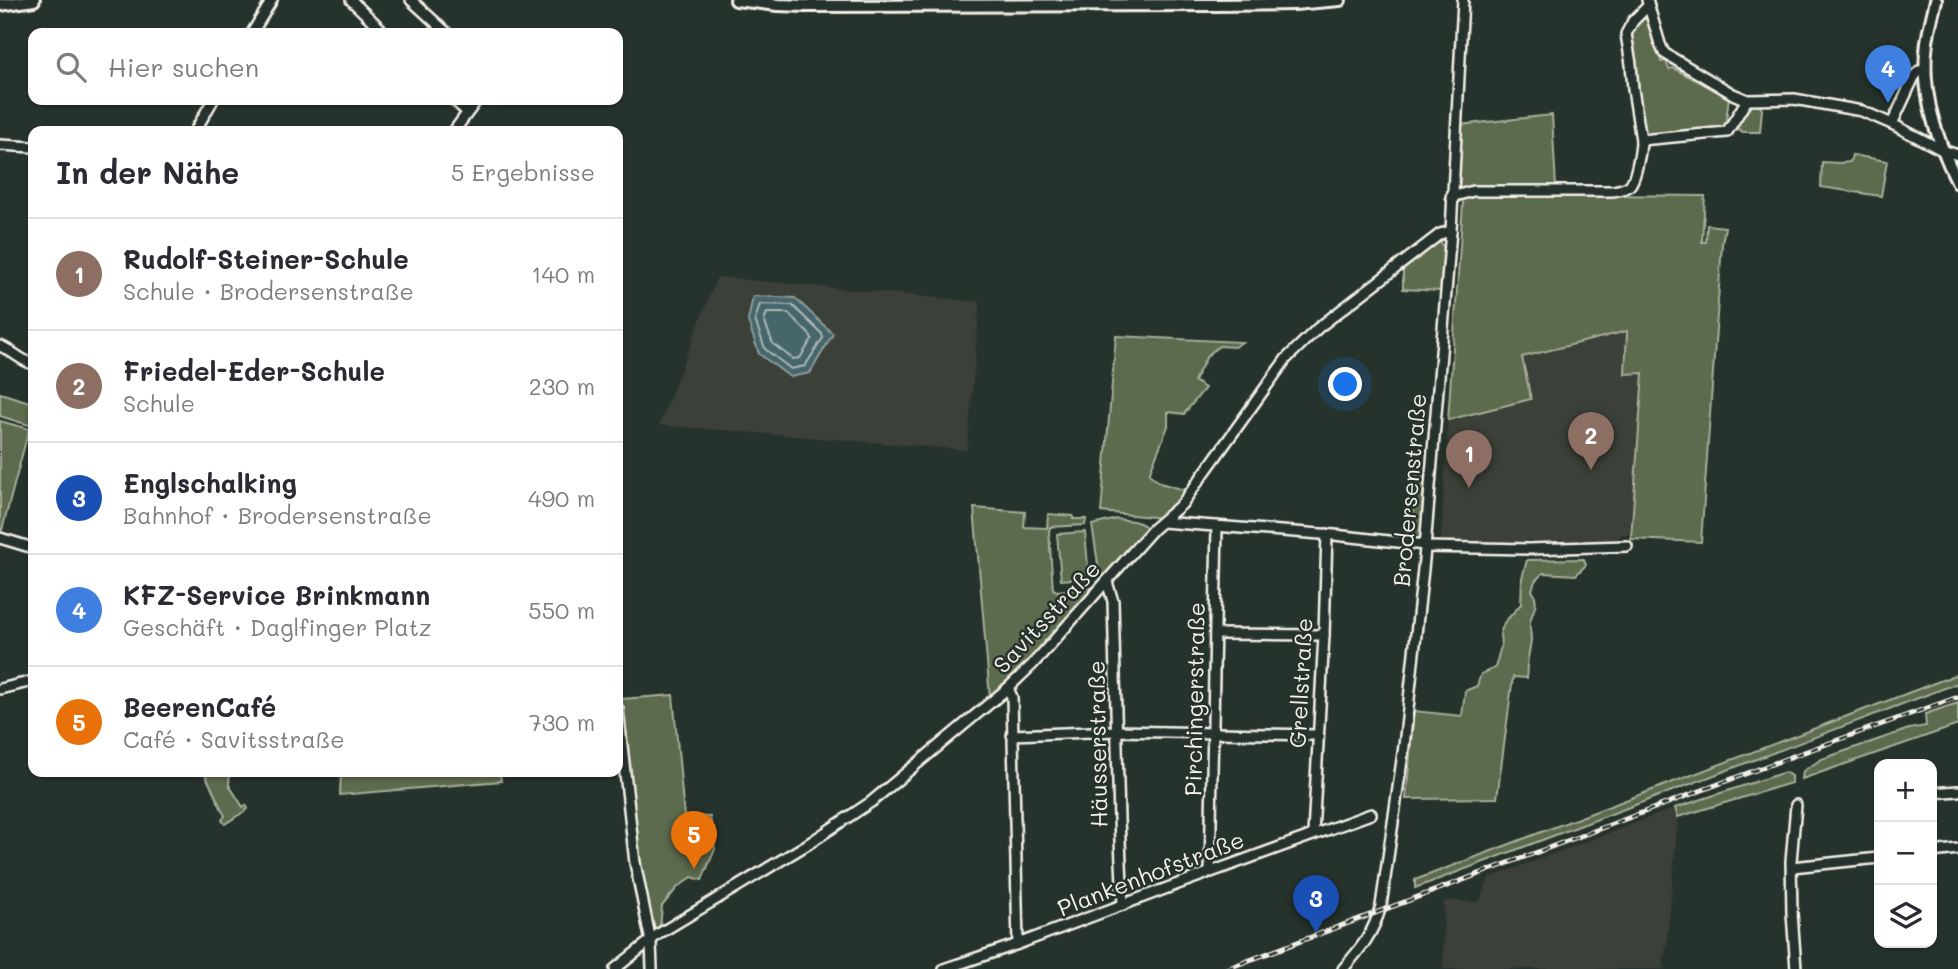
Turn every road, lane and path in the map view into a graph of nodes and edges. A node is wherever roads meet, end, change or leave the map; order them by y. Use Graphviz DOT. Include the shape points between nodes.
graph roads {
  1 [pos="34,0"];
  2 [pos="272,0"];
  3 [pos="351,0"];
  4 [pos="411,0"];
  5 [pos="736,0"];
  6 [pos="1340,0"];
  7 [pos="1463,0"];
  8 [pos="1936,0"];
  9 [pos="1648,3"];
  10 [pos="0,5"];
  11 [pos="256,28"];
  12 [pos="380,28"];
  13 [pos="442,28"];
  14 [pos="1925,70"];
  15 [pos="1746,100"];
  16 [pos="210,105"];
  17 [pos="459,105"];
  18 [pos="473,105"];
  19 [pos="467,112"];
  20 [pos="1892,124"];
  21 [pos="198,126"];
  22 [pos="457,126"];
  23 [pos="1641,140"];
  24 [pos="0,145"];
  25 [pos="28,148"];
  26 [pos="1942,150"];
  27 [pos="1958,155"];
  28 [pos="1957,176"];
  29 [pos="1451,197"];
  30 [pos="1451,231"];
  31 [pos="0,346"];
  32 [pos="28,363"];
  33 [pos="1162,522"];
  34 [pos="1217,526"];
  35 [pos="1326,534"];
  36 [pos="0,538"];
  37 [pos="28,546"];
  38 [pos="1425,546"];
  39 [pos="1627,546"];
  40 [pos="1107,582"];
  41 [pos="1215,634"];
  42 [pos="1324,635"];
  43 [pos="28,682"];
  44 [pos="1008,688"];
  45 [pos="0,689"];
  46 [pos="1117,731"];
  47 [pos="1213,734"];
  48 [pos="1012,735"];
  49 [pos="1318,735"];
  50 [pos="623,754"];
  51 [pos="1958,791"];
  52 [pos="1937,793"];
  53 [pos="1796,805"];
  54 [pos="1371,814"];
  55 [pos="1313,834"];
  56 [pos="1958,849"];
  57 [pos="1937,851"];
  58 [pos="1874,859"];
  59 [pos="1792,867"];
  60 [pos="1210,872"];
  61 [pos="1123,905"];
  62 [pos="651,942"];
  63 [pos="1018,944"];
  64 [pos="615,969"];
  65 [pos="652,969"];
  66 [pos="944,969"];
  67 [pos="1343,969"];
  68 [pos="1796,969"];
  1 -- 10 [label="street"];
  2 -- 11 [label="street"];
  3 -- 12 [label="street"];
  4 -- 13 [label="street"];
  5 -- 6 [label="street" via="805,6"];
  7 -- 29 [label="street, Brodersenstraße"];
  8 -- 14 [label="street"];
  9 -- 15 [label="street" via="1664,53"];
  9 -- 23 [label="street" via="1626,34"];
  14 -- 20 [label="street" via="1914,77"];
  14 -- 26 [label="street"];
  15 -- 20 [label="street" via="1794,99 1862,111"];
  15 -- 23 [label="street" via="1727,132"];
  16 -- 21 [label="street"];
  17 -- 19 [label="street"];
  18 -- 19 [label="street"];
  19 -- 22 [label="street"];
  20 -- 26 [label="street"];
  23 -- 29 [label="street" via="1639,160 1625,188 1473,191"];
  24 -- 25 [label="street"];
  26 -- 27 [label="street"];
  26 -- 28 [label="street"];
  29 -- 30 [label="street, Brodersenstraße"];
  30 -- 33 [label="street, Savitsstraße" via="1440,234 1318,328 1286,359 1182,504"];
  30 -- 38 [label="street, Brodersenstraße"];
  31 -- 32 [label="street"];
  33 -- 34 [label="street"];
  33 -- 40 [label="street, Savitsstraße"];
  34 -- 35 [label="street"];
  34 -- 41 [label="street, Pirchingerstraße"];
  35 -- 38 [label="street"];
  35 -- 42 [label="street, Grellstraße"];
  36 -- 37 [label="street"];
  38 -- 39 [label="street"];
  38 -- 67 [label="street, Brodersenstraße" via="1381,906 1369,937"];
  40 -- 44 [label="street, Savitsstraße"];
  40 -- 46 [label="street, Häusserstraße" via="1113,601"];
  41 -- 42 [label="street"];
  41 -- 47 [label="street, Pirchingerstraße"];
  42 -- 49 [label="street, Grellstraße"];
  43 -- 45 [label="street"];
  44 -- 48 [label="street"];
  44 -- 62 [label="street, Savitsstraße" via="871,802"];
  46 -- 47 [label="street"];
  46 -- 48 [label="street"];
  46 -- 61 [label="street, Häusserstraße"];
  47 -- 49 [label="street"];
  47 -- 60 [label="street, Pirchingerstraße"];
  48 -- 63 [label="street"];
  49 -- 55 [label="street, Grellstraße"];
  50 -- 62 [label="street" via="635,863"];
  51 -- 52 [label="street"];
  53 -- 59 [label="street"];
  54 -- 55 [label="street, Plankenhofstraße"];
  55 -- 60 [label="street, Plankenhofstraße"];
  56 -- 57 [label="street"];
  58 -- 59 [label="street"];
  59 -- 68 [label="street"];
  60 -- 61 [label="street, Plankenhofstraße"];
  61 -- 63 [label="street, Plankenhofstraße"];
  62 -- 64 [label="street, Savitsstraße"];
  62 -- 65 [label="street"];
  63 -- 66 [label="street, Plankenhofstraße"];
}
